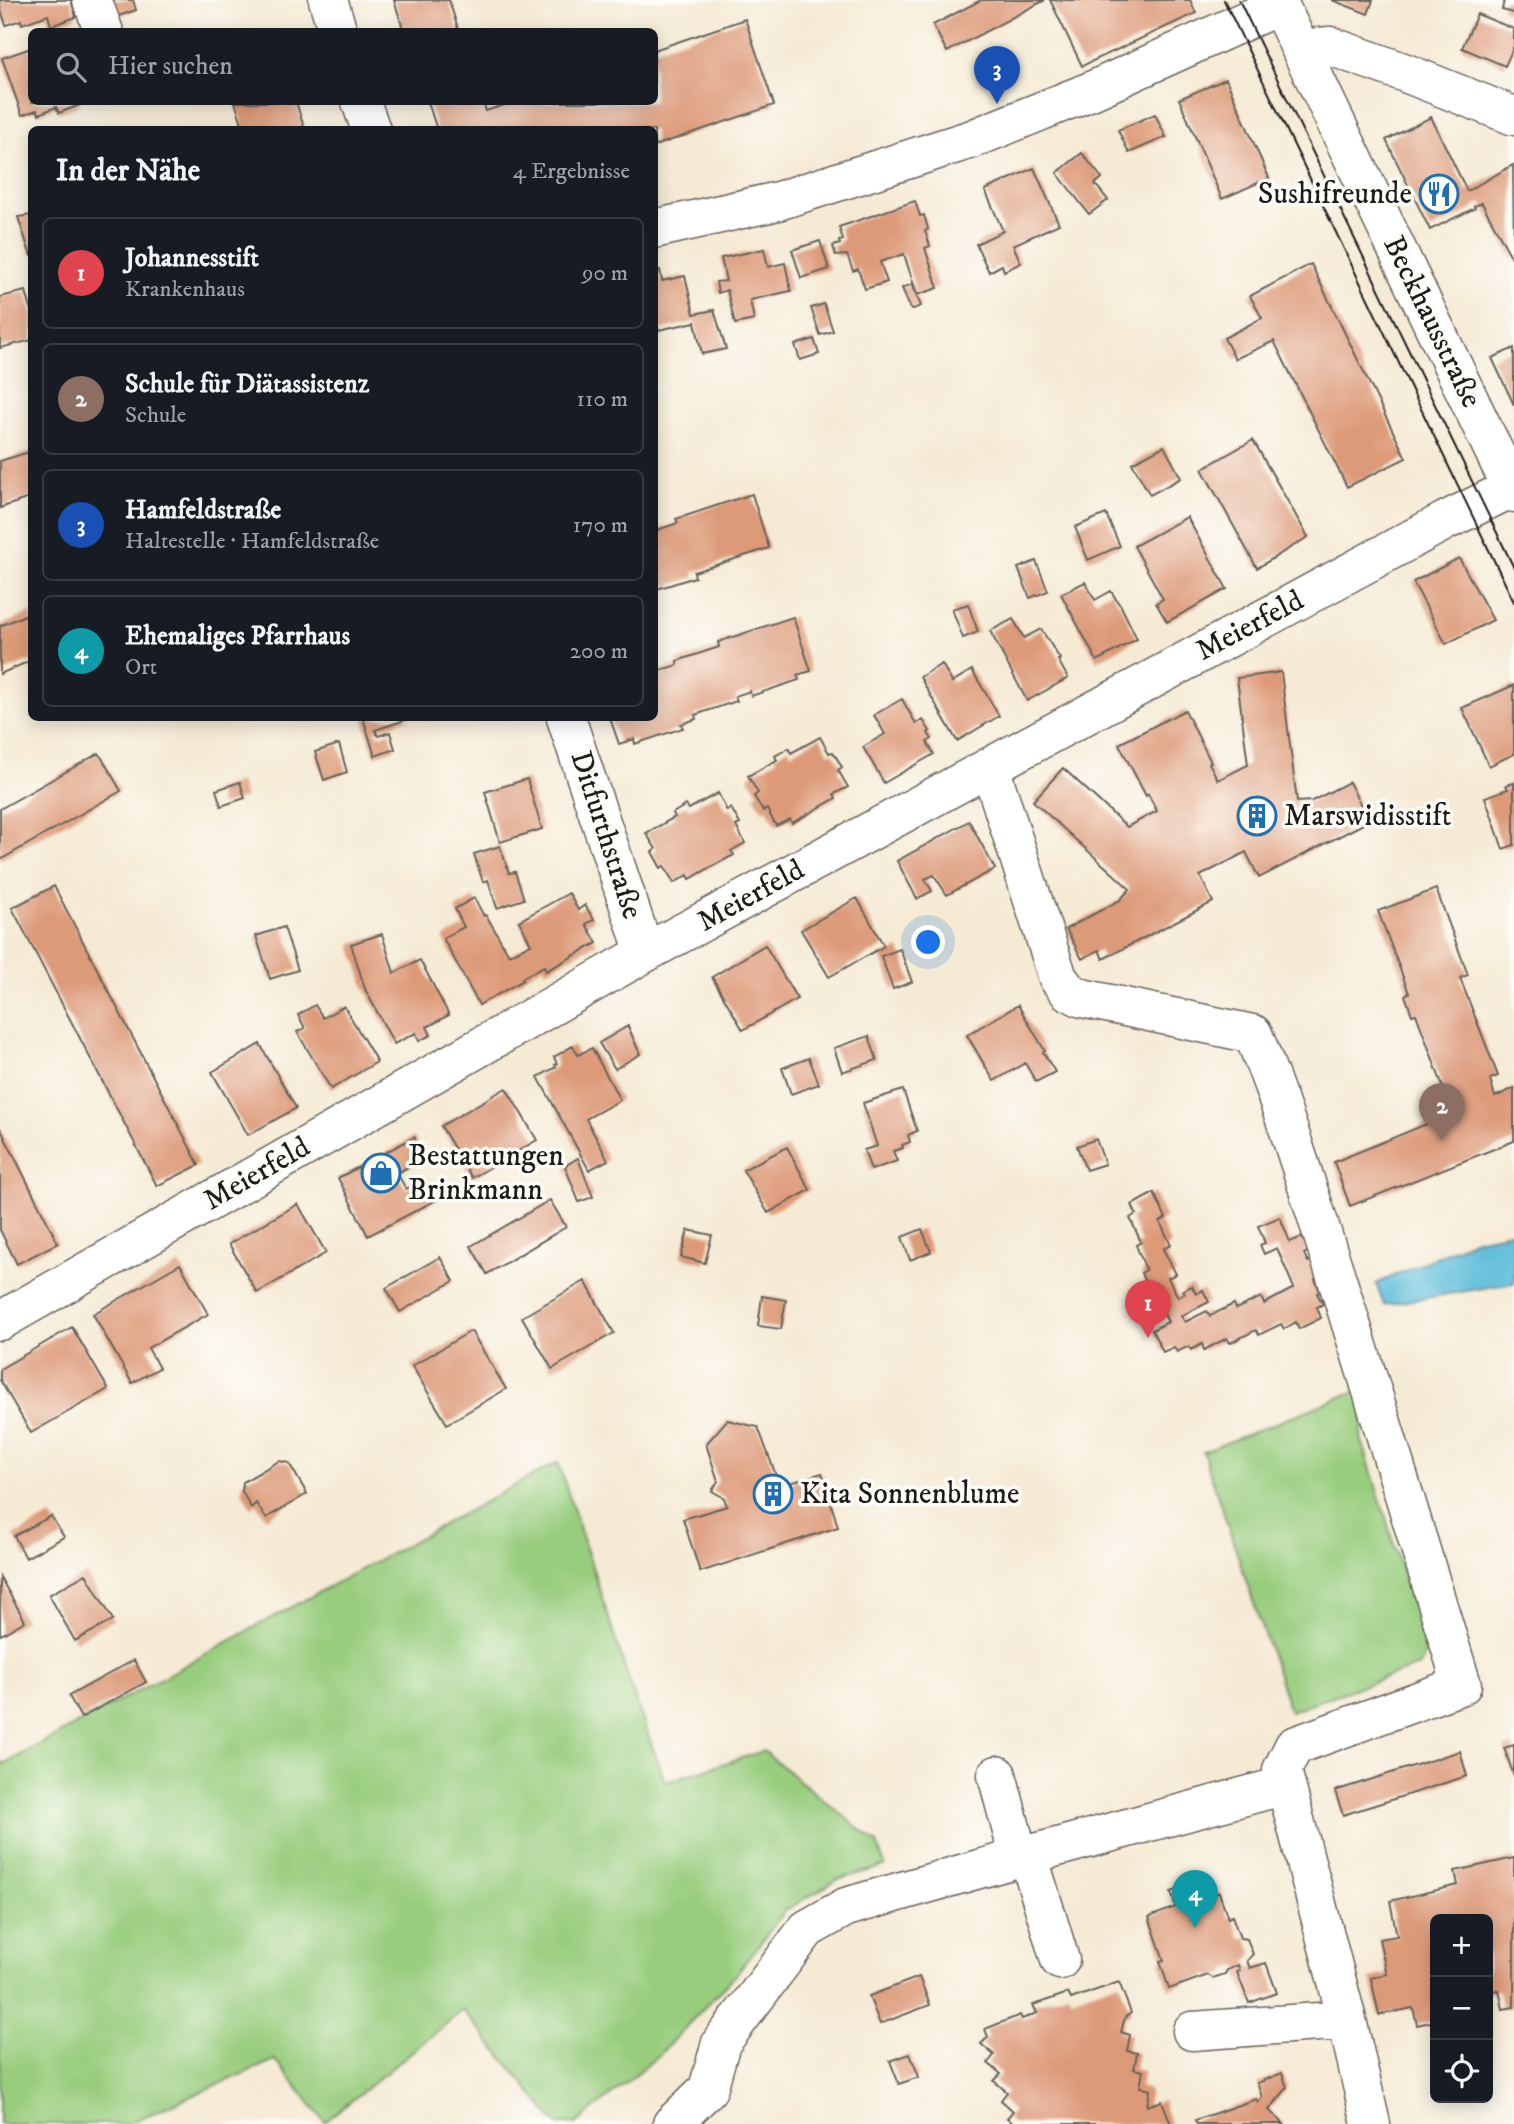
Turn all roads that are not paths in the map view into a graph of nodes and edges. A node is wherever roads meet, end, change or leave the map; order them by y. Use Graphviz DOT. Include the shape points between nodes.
graph roads {
  1 [pos="92,0"];
  2 [pos="328,0"];
  3 [pos="1278,2"];
  4 [pos="102,28"];
  5 [pos="337,28"];
  6 [pos="1302,52"];
  7 [pos="362,105"];
  8 [pos="1514,116"];
  9 [pos="370,126"];
  10 [pos="658,228"];
  11 [pos="1513,490"];
  12 [pos="567,721"];
  13 [pos="990,766"];
  14 [pos="645,953"];
  15 [pos="0,1321"];
  16 [pos="997,1775"];
  17 [pos="1286,1786"];
  18 [pos="1023,1856"];
  19 [pos="1060,1960"];
  20 [pos="1347,2020"];
  21 [pos="1192,2031"];
  22 [pos="671,2124"];
  23 [pos="1371,2124"];
  1 -- 4 [label="street"];
  2 -- 5 [label="street"];
  3 -- 6 [label="street, Beckhausstraße"];
  3 -- 10 [label="street" via="1091,91 972,138 778,201"];
  6 -- 8 [label="street" via="1330,46"];
  6 -- 11 [label="street, Beckhausstraße"];
  7 -- 9 [label="street"];
  11 -- 13 [label="street, Meierfeld" via="1421,534"];
  12 -- 14 [label="street, Ditfurthstraße"];
  13 -- 14 [label="street, Meierfeld"];
  13 -- 17 [label="street" via="1058,978 1068,991 1082,998 1253,1034 1299,1161 1462,1685 1294,1746 1282,1770"];
  14 -- 15 [label="street, Meierfeld"];
  16 -- 18 [label="street"];
  17 -- 18 [label="street"];
  17 -- 20 [label="street"];
  18 -- 19 [label="street"];
  18 -- 22 [label="street" via="846,1908 807,1929 721,2043 708,2089"];
  20 -- 21 [label="street"];
  20 -- 23 [label="street"];
}
